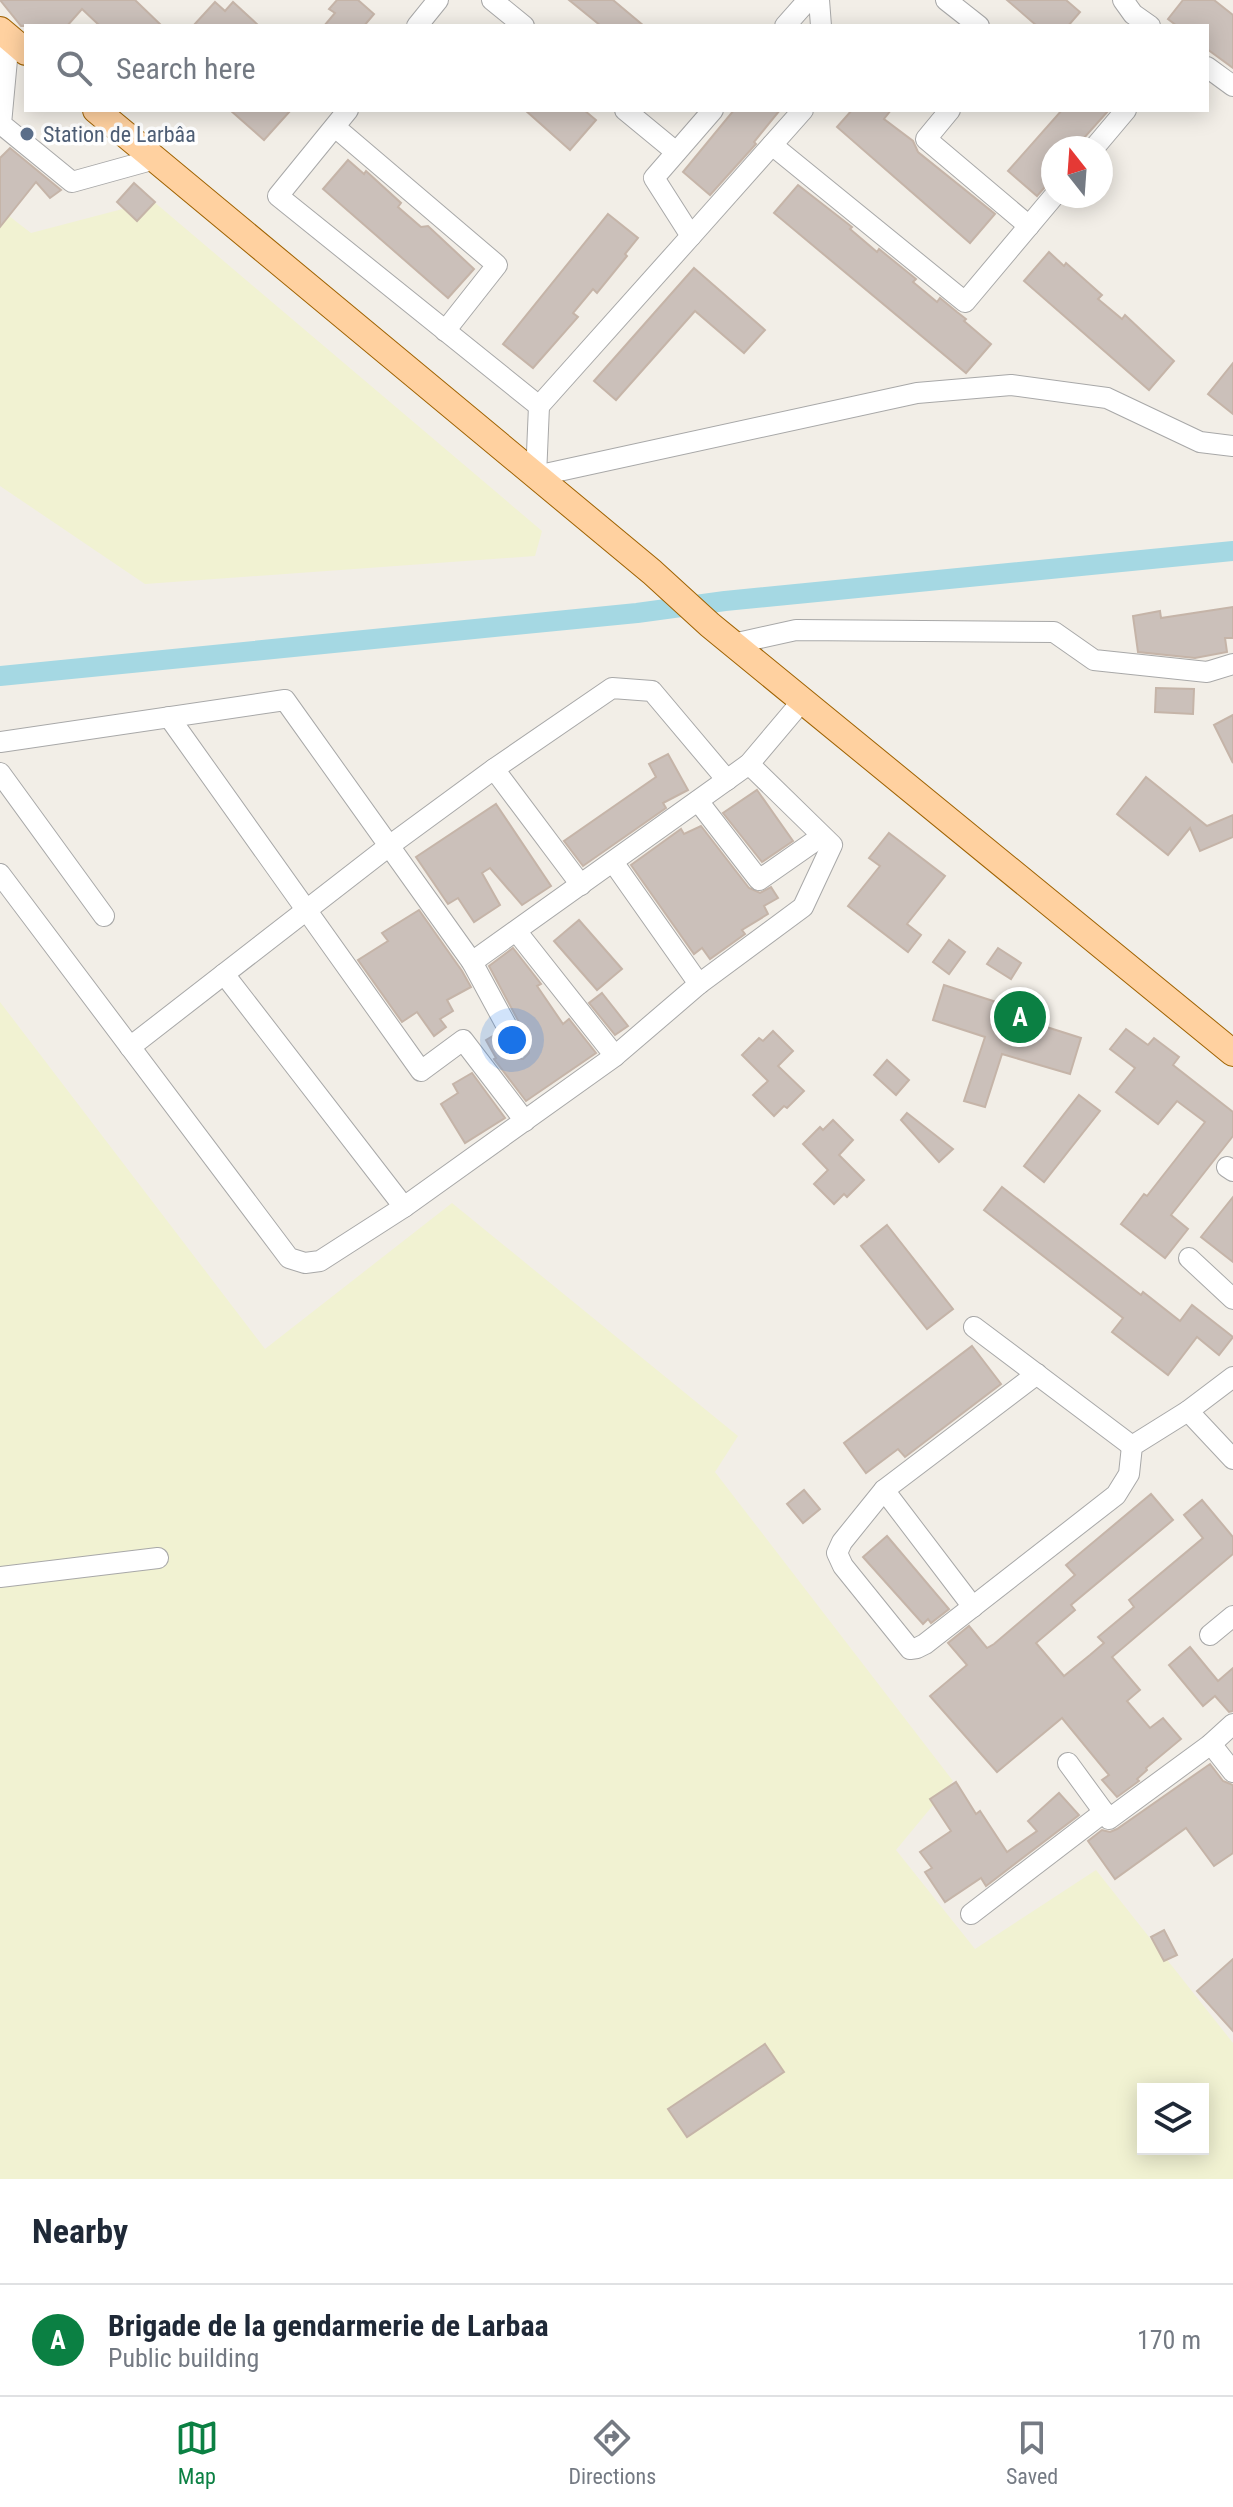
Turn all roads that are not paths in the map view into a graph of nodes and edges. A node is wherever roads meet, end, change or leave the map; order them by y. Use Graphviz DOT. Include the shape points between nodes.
graph roads {
  1 [pos="438,0"];
  2 [pos="492,0"];
  3 [pos="808,0"];
  4 [pos="819,0"];
  5 [pos="946,0"];
  6 [pos="1123,0"];
  7 [pos="419,24"];
  8 [pos="522,24"];
  9 [pos="787,24"];
  10 [pos="821,24"];
  11 [pos="976,24"];
  12 [pos="1147,24"];
  13 [pos="12,40"];
  14 [pos="1209,68"];
  15 [pos="1233,86"];
  16 [pos="98,112"];
  17 [pos="346,112"];
  18 [pos="627,112"];
  19 [pos="711,112"];
  20 [pos="801,112"];
  21 [pos="948,112"];
  22 [pos="1124,112"];
  23 [pos="335,127"];
  24 [pos="1104,136"];
  25 [pos="772,145"];
  26 [pos="676,152"];
  27 [pos="155,159"];
  28 [pos="1044,208"];
  29 [pos="1029,226"];
  30 [pos="691,236"];
  31 [pos="445,331"];
  32 [pos="539,406"];
  33 [pos="1233,446"];
  34 [pos="536,476"];
  35 [pos="733,644"];
  36 [pos="1233,664"];
  37 [pos="803,700"];
  38 [pos="169,717"];
  39 [pos="0,742"];
  40 [pos="749,764"];
  41 [pos="494,769"];
  42 [pos="0,773"];
  43 [pos="727,780"];
  44 [pos="698,801"];
  45 [pos="822,836"];
  46 [pos="389,846"];
  47 [pos="613,862"];
  48 [pos="0,874"];
  49 [pos="581,885"];
  50 [pos="305,910"];
  51 [pos="104,916"];
  52 [pos="517,932"];
  53 [pos="472,962"];
  54 [pos="224,974"];
  55 [pos="699,984"];
  56 [pos="130,1047"];
  57 [pos="518,1047"];
  58 [pos="1233,1053"];
  59 [pos="615,1056"];
  60 [pos="525,1121"];
  61 [pos="404,1207"];
  62 [pos="1189,1258"];
  63 [pos="1233,1299"];
  64 [pos="974,1327"];
  65 [pos="1037,1374"];
  66 [pos="1233,1377"];
  67 [pos="1188,1411"];
  68 [pos="1132,1446"];
  69 [pos="1233,1459"];
  70 [pos="884,1490"];
  71 [pos="158,1558"];
  72 [pos="0,1577"];
  73 [pos="973,1607"];
  74 [pos="1233,1616"];
  75 [pos="1210,1635"];
  76 [pos="1233,1724"];
  77 [pos="1211,1744"];
  78 [pos="1068,1763"];
  79 [pos="1233,1772"];
  80 [pos="1104,1812"];
  81 [pos="971,1914"];
  1 -- 7 [label="street"];
  2 -- 8 [label="street"];
  3 -- 9 [label="street"];
  4 -- 10 [label="street"];
  5 -- 11 [label="street"];
  6 -- 12 [label="street"];
  13 -- 27 [label="street" via="1,124 72,182"];
  14 -- 15 [label="street"];
  16 -- 27 [label="main road"];
  17 -- 23 [label="street"];
  18 -- 26 [label="street"];
  19 -- 26 [label="street"];
  20 -- 25 [label="street"];
  21 -- 29 [label="street" via="926,139"];
  22 -- 24 [label="street"];
  23 -- 31 [label="street" via="497,265"];
  23 -- 31 [label="street" via="278,196"];
  25 -- 29 [label="street" via="965,302"];
  25 -- 30 [label="street"];
  26 -- 30 [label="street" via="654,178"];
  27 -- 34 [label="main road"];
  28 -- 29 [label="street"];
  30 -- 32 [label="street"];
  31 -- 32 [label="street"];
  32 -- 34 [label="street"];
  33 -- 34 [label="street" via="1200,442 1107,398 1011,385 917,393"];
  34 -- 35 [label="main road"];
  35 -- 36 [label="street" via="796,630 1054,632 1094,660 1207,672"];
  35 -- 37 [label="main road"];
  37 -- 40 [label="street"];
  37 -- 58 [label="main road"];
  38 -- 39 [label="street"];
  38 -- 46 [label="street" via="285,700"];
  38 -- 50 [label="street"];
  40 -- 43 [label="street"];
  40 -- 45 [label="street"];
  41 -- 43 [label="street" via="612,688 652,691"];
  41 -- 46 [label="street"];
  41 -- 49 [label="street"];
  42 -- 51 [label="street"];
  43 -- 44 [label="street"];
  44 -- 45 [label="street" via="759,880"];
  44 -- 47 [label="street"];
  45 -- 55 [label="street" via="832,845 803,907"];
  46 -- 50 [label="street"];
  46 -- 53 [label="street"];
  47 -- 49 [label="street"];
  47 -- 55 [label="street"];
  48 -- 56 [label="street"];
  49 -- 52 [label="street"];
  50 -- 54 [label="street"];
  50 -- 60 [label="street" via="421,1071 463,1040"];
  52 -- 53 [label="street"];
  52 -- 59 [label="street"];
  53 -- 57 [label="street"];
  54 -- 56 [label="street"];
  54 -- 61 [label="street"];
  55 -- 59 [label="street"];
  56 -- 61 [label="street" via="289,1258 320,1261"];
  59 -- 60 [label="street"];
  60 -- 61 [label="street"];
  62 -- 63 [label="street"];
  64 -- 65 [label="street"];
  65 -- 68 [label="street"];
  65 -- 70 [label="street"];
  66 -- 67 [label="street"];
  67 -- 68 [label="street"];
  67 -- 69 [label="street"];
  68 -- 73 [label="street" via="1129,1474 1116,1495"];
  70 -- 73 [label="street"];
  70 -- 73 [label="street" via="842,1542 837,1553 843,1566 910,1649 925,1644"];
  71 -- 72 [label="street"];
  74 -- 75 [label="street"];
  76 -- 77 [label="street"];
  77 -- 79 [label="street"];
  77 -- 80 [label="street" via="1109,1819"];
  78 -- 80 [label="street"];
  80 -- 81 [label="street"];
}
